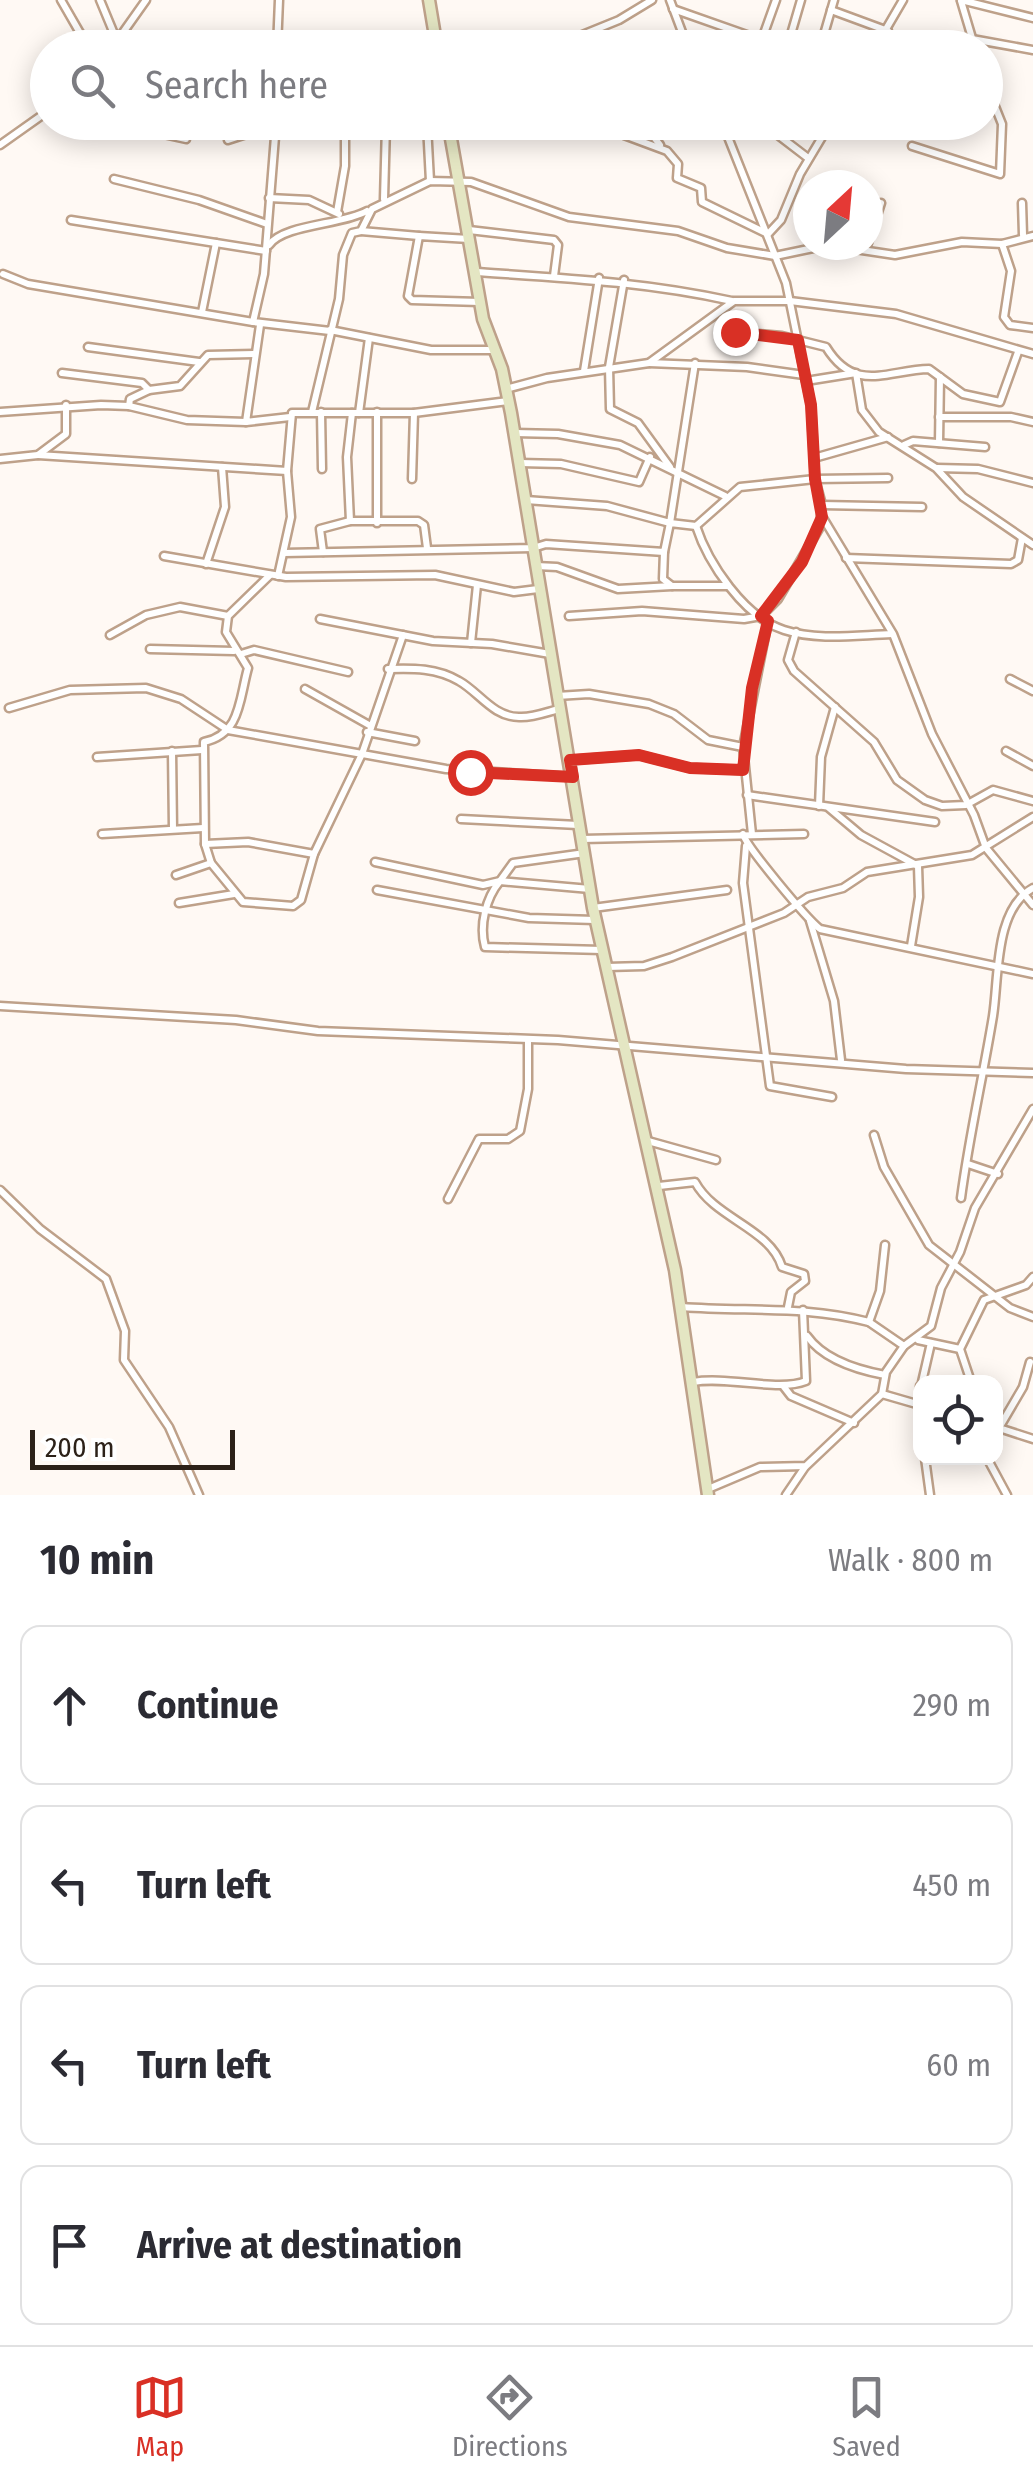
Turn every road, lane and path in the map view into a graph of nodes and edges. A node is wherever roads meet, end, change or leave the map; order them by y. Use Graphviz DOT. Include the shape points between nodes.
graph roads {
  1 [pos="61,0"];
  2 [pos="100,0"];
  3 [pos="146,0"];
  4 [pos="280,0"];
  5 [pos="429,0"];
  6 [pos="652,0"];
  7 [pos="670,0"];
  8 [pos="776,0"];
  9 [pos="801,0"];
  10 [pos="834,0"];
  11 [pos="903,0"];
  12 [pos="961,0"];
  13 [pos="673,9"];
  14 [pos="831,10"];
  15 [pos="1033,18"];
  16 [pos="78,30"];
  17 [pos="112,30"];
  18 [pos="125,30"];
  19 [pos="278,30"];
  20 [pos="433,30"];
  21 [pos="593,30"];
  22 [pos="681,30"];
  23 [pos="733,30"];
  24 [pos="766,30"];
  25 [pos="792,30"];
  26 [pos="829,30"];
  27 [pos="885,30"];
  28 [pos="888,30"];
  29 [pos="970,30"];
  30 [pos="1003,46"];
  31 [pos="1033,50"];
  32 [pos="30,124"];
  33 [pos="278,140"];
  34 [pos="345,140"];
  35 [pos="386,140"];
  36 [pos="429,140"];
  37 [pos="452,140"];
  38 [pos="640,140"];
  39 [pos="656,140"];
  40 [pos="729,140"];
  41 [pos="784,140"];
  42 [pos="820,140"];
  43 [pos="1001,140"];
  44 [pos="0,145"];
  45 [pos="912,146"];
  46 [pos="662,148"];
  47 [pos="808,158"];
  48 [pos="114,179"];
  49 [pos="430,181"];
  50 [pos="461,181"];
  51 [pos="269,198"];
  52 [pos="384,200"];
  53 [pos="1022,203"];
  54 [pos="372,209"];
  55 [pos="337,212"];
  56 [pos="71,220"];
  57 [pos="346,222"];
  58 [pos="266,224"];
  59 [pos="361,231"];
  60 [pos="468,234"];
  61 [pos="768,234"];
  62 [pos="420,236"];
  63 [pos="1023,236"];
  64 [pos="1033,236"];
  65 [pos="216,242"];
  66 [pos="1002,244"];
  67 [pos="266,251"];
  68 [pos="793,252"];
  69 [pos="883,252"];
  70 [pos="775,256"];
  71 [pos="476,272"];
  72 [pos="3,274"];
  73 [pos="554,276"];
  74 [pos="599,278"];
  75 [pos="624,280"];
  76 [pos="734,301"];
  77 [pos="790,301"];
  78 [pos="480,302"];
  79 [pos="202,312"];
  80 [pos="256,324"];
  81 [pos="1033,328"];
  82 [pos="330,330"];
  83 [pos="735,332"];
  84 [pos="368,338"];
  85 [pos="798,340"];
  86 [pos="88,347"];
  87 [pos="496,350"];
  88 [pos="1018,352"];
  89 [pos="254,354"];
  90 [pos="1033,354"];
  91 [pos="200,362"];
  92 [pos="695,363"];
  93 [pos="648,364"];
  94 [pos="608,368"];
  95 [pos="584,371"];
  96 [pos="62,373"];
  97 [pos="856,374"];
  98 [pos="940,377"];
  99 [pos="805,378"];
  100 [pos="149,390"];
  101 [pos="507,395"];
  102 [pos="66,405"];
  103 [pos="129,406"];
  104 [pos="0,412"];
  105 [pos="317,412"];
  106 [pos="377,412"];
  107 [pos="355,413"];
  108 [pos="414,413"];
  109 [pos="290,417"];
  110 [pos="940,417"];
  111 [pos="246,422"];
  112 [pos="1033,422"];
  113 [pos="514,433"];
  114 [pos="888,438"];
  115 [pos="939,443"];
  116 [pos="903,446"];
  117 [pos="985,447"];
  118 [pos="38,456"];
  119 [pos="650,457"];
  120 [pos="814,458"];
  121 [pos="0,459"];
  122 [pos="519,462"];
  123 [pos="222,467"];
  124 [pos="670,468"];
  125 [pos="936,468"];
  126 [pos="322,469"];
  127 [pos="287,470"];
  128 [pos="678,473"];
  129 [pos="888,478"];
  130 [pos="412,479"];
  131 [pos="815,479"];
  132 [pos="1033,483"];
  133 [pos="725,496"];
  134 [pos="526,500"];
  135 [pos="822,504"];
  136 [pos="922,507"];
  137 [pos="822,517"];
  138 [pos="350,521"];
  139 [pos="670,522"];
  140 [pos="377,523"];
  141 [pos="696,526"];
  142 [pos="1022,538"];
  143 [pos="1033,544"];
  144 [pos="427,548"];
  145 [pos="533,548"];
  146 [pos="323,552"];
  147 [pos="664,552"];
  148 [pos="284,553"];
  149 [pos="164,556"];
  150 [pos="844,558"];
  151 [pos="206,564"];
  152 [pos="535,566"];
  153 [pos="274,575"];
  154 [pos="478,585"];
  155 [pos="672,586"];
  156 [pos="729,586"];
  157 [pos="538,589"];
  158 [pos="228,616"];
  159 [pos="570,616"];
  160 [pos="765,618"];
  161 [pos="320,619"];
  162 [pos="796,632"];
  163 [pos="893,634"];
  164 [pos="110,635"];
  165 [pos="403,636"];
  166 [pos="471,643"];
  167 [pos="150,649"];
  168 [pos="238,653"];
  169 [pos="550,654"];
  170 [pos="388,669"];
  171 [pos="348,672"];
  172 [pos="1010,679"];
  173 [pos="305,689"];
  174 [pos="1033,691"];
  175 [pos="555,696"];
  176 [pos="835,707"];
  177 [pos="9,708"];
  178 [pos="559,709"];
  179 [pos="368,729"];
  180 [pos="228,730"];
  181 [pos="415,741"];
  182 [pos="743,747"];
  183 [pos="202,750"];
  184 [pos="172,751"];
  185 [pos="1006,751"];
  186 [pos="362,754"];
  187 [pos="97,756"];
  188 [pos="570,760"];
  189 [pos="1033,766"];
  190 [pos="743,770"];
  191 [pos="573,777"];
  192 [pos="747,795"];
  193 [pos="1033,801"];
  194 [pos="966,805"];
  195 [pos="824,806"];
  196 [pos="1033,817"];
  197 [pos="461,819"];
  198 [pos="935,822"];
  199 [pos="580,826"];
  200 [pos="203,828"];
  201 [pos="174,829"];
  202 [pos="102,834"];
  203 [pos="748,834"];
  204 [pos="804,834"];
  205 [pos="582,838"];
  206 [pos="205,844"];
  207 [pos="746,846"];
  208 [pos="986,848"];
  209 [pos="586,853"];
  210 [pos="314,854"];
  211 [pos="375,862"];
  212 [pos="212,863"];
  213 [pos="918,866"];
  214 [pos="176,875"];
  215 [pos="500,881"];
  216 [pos="1033,888"];
  217 [pos="590,889"];
  218 [pos="377,890"];
  219 [pos="727,890"];
  220 [pos="236,894"];
  221 [pos="1022,894"];
  222 [pos="179,904"];
  223 [pos="794,905"];
  224 [pos="1033,905"];
  225 [pos="486,909"];
  226 [pos="595,914"];
  227 [pos="810,920"];
  228 [pos="747,927"];
  229 [pos="911,946"];
  230 [pos="602,950"];
  231 [pos="996,965"];
  232 [pos="607,967"];
  233 [pos="1033,974"];
  234 [pos="0,1006"];
  235 [pos="528,1041"];
  236 [pos="622,1046"];
  237 [pos="766,1056"];
  238 [pos="842,1060"];
  239 [pos="980,1072"];
  240 [pos="1033,1073"];
  241 [pos="832,1098"];
  242 [pos="1032,1112"];
  243 [pos="874,1134"];
  244 [pos="648,1141"];
  245 [pos="716,1160"];
  246 [pos="968,1164"];
  247 [pos="998,1174"];
  248 [pos="659,1186"];
  249 [pos="0,1190"];
  250 [pos="448,1198"];
  251 [pos="961,1198"];
  252 [pos="885,1245"];
  253 [pos="952,1266"];
  254 [pos="1033,1277"];
  255 [pos="996,1296"];
  256 [pos="682,1307"];
  257 [pos="788,1307"];
  258 [pos="803,1310"];
  259 [pos="1033,1317"];
  260 [pos="869,1322"];
  261 [pos="806,1335"];
  262 [pos="917,1340"];
  263 [pos="931,1344"];
  264 [pos="904,1346"];
  265 [pos="960,1349"];
  266 [pos="1030,1362"];
  267 [pos="886,1375"];
  268 [pos="923,1375"];
  269 [pos="969,1375"];
  270 [pos="694,1382"];
  271 [pos="783,1386"];
  272 [pos="882,1394"];
  273 [pos="913,1402"];
  274 [pos="1003,1417"];
  275 [pos="854,1423"];
  276 [pos="1003,1429"];
  277 [pos="1033,1439"];
  278 [pos="926,1465"];
  279 [pos="991,1465"];
  280 [pos="806,1466"];
  281 [pos="707,1492"];
  282 [pos="199,1495"];
  283 [pos="786,1495"];
  284 [pos="930,1495"];
  285 [pos="1007,1495"];
  1 -- 16 [label="street"];
  2 -- 17 [label="street"];
  3 -- 18 [label="street"];
  4 -- 19 [label="street"];
  5 -- 20 [label="street"];
  6 -- 21 [label="street"];
  7 -- 13 [label="street"];
  8 -- 24 [label="street"];
  9 -- 25 [label="street"];
  10 -- 14 [label="street"];
  11 -- 28 [label="street"];
  12 -- 15 [label="street"];
  12 -- 29 [label="street"];
  13 -- 22 [label="street"];
  13 -- 23 [label="street"];
  14 -- 26 [label="street"];
  14 -- 27 [label="street"];
  30 -- 31 [label="street"];
  32 -- 44 [label="street"];
  33 -- 51 [label="street"];
  34 -- 55 [label="street"];
  35 -- 52 [label="street"];
  36 -- 49 [label="street"];
  37 -- 50 [label="street"];
  38 -- 46 [label="street"];
  39 -- 46 [label="street"];
  40 -- 61 [label="street"];
  41 -- 47 [label="street"];
  42 -- 47 [label="street"];
  43 -- 45 [label="street" via="1000,174"];
  46 -- 61 [label="street" via="678,164 677,178 701,188 702,202"];
  47 -- 61 [label="street" via="782,220"];
  48 -- 58 [label="street"];
  49 -- 50 [label="street"];
  49 -- 52 [label="street"];
  50 -- 60 [label="street"];
  50 -- 70 [label="street" via="568,217 678,231"];
  51 -- 55 [label="street" via="308,200"];
  51 -- 58 [label="street"];
  52 -- 54 [label="street"];
  53 -- 63 [label="street"];
  54 -- 57 [label="street"];
  54 -- 59 [label="street"];
  55 -- 57 [label="street"];
  56 -- 65 [label="street"];
  57 -- 67 [label="street" via="279,236"];
  58 -- 67 [label="street"];
  59 -- 62 [label="street"];
  59 -- 82 [label="street" via="352,234 343,254"];
  60 -- 62 [label="street"];
  60 -- 71 [label="street"];
  60 -- 73 [label="street" via="554,240"];
  61 -- 70 [label="street"];
  62 -- 78 [label="street" via="408,296"];
  63 -- 64 [label="street"];
  63 -- 66 [label="street"];
  65 -- 67 [label="street"];
  65 -- 79 [label="street"];
  66 -- 69 [label="street"];
  66 -- 81 [label="street" via="1011,271 1004,317 1010,325"];
  67 -- 80 [label="street"];
  68 -- 70 [label="street"];
  70 -- 77 [label="street"];
  71 -- 73 [label="street"];
  71 -- 78 [label="street"];
  72 -- 79 [label="street" via="28,284"];
  73 -- 74 [label="street"];
  74 -- 75 [label="street"];
  74 -- 95 [label="street"];
  75 -- 76 [label="street"];
  75 -- 94 [label="street"];
  76 -- 77 [label="street"];
  76 -- 93 [label="street"];
  77 -- 85 [label="street"];
  77 -- 88 [label="street" via="896,314"];
  78 -- 87 [label="street"];
  79 -- 80 [label="street"];
  80 -- 82 [label="street"];
  80 -- 89 [label="street"];
  82 -- 84 [label="street"];
  82 -- 105 [label="street"];
  83 -- 85 [label="street"];
  84 -- 87 [label="street" via="430,350"];
  84 -- 107 [label="street"];
  85 -- 97 [label="street" via="826,348 835,363"];
  85 -- 99 [label="street"];
  86 -- 91 [label="street"];
  87 -- 101 [label="street"];
  88 -- 90 [label="street"];
  88 -- 98 [label="street" via="1000,402 963,394"];
  89 -- 91 [label="street" via="217,352"];
  89 -- 111 [label="street"];
  91 -- 100 [label="street" via="180,386"];
  92 -- 93 [label="street"];
  92 -- 99 [label="street"];
  92 -- 128 [label="street"];
  93 -- 94 [label="street"];
  94 -- 95 [label="street"];
  94 -- 124 [label="street" via="610,409 638,423"];
  95 -- 101 [label="street"];
  96 -- 100 [label="street" via="142,383"];
  97 -- 98 [label="street" via="883,379 929,368"];
  97 -- 99 [label="street"];
  97 -- 114 [label="street" via="862,410"];
  98 -- 110 [label="street"];
  99 -- 120 [label="street"];
  100 -- 103 [label="street"];
  101 -- 108 [label="street"];
  101 -- 113 [label="street"];
  102 -- 103 [label="street"];
  102 -- 104 [label="street"];
  102 -- 118 [label="street" via="66,434"];
  103 -- 111 [label="street" via="188,420"];
  105 -- 107 [label="street"];
  105 -- 109 [label="street"];
  105 -- 126 [label="street"];
  106 -- 107 [label="street"];
  106 -- 108 [label="street"];
  106 -- 140 [label="street"];
  107 -- 138 [label="street" via="347,457"];
  108 -- 130 [label="street"];
  109 -- 111 [label="street"];
  109 -- 127 [label="street"];
  110 -- 112 [label="street"];
  110 -- 115 [label="street"];
  113 -- 119 [label="street" via="580,436"];
  113 -- 122 [label="street"];
  114 -- 116 [label="street"];
  114 -- 120 [label="street"];
  115 -- 116 [label="street" via="913,440"];
  115 -- 117 [label="street"];
  116 -- 125 [label="street"];
  118 -- 121 [label="street"];
  118 -- 123 [label="street"];
  119 -- 122 [label="street" via="638,482"];
  119 -- 124 [label="street"];
  120 -- 131 [label="street"];
  122 -- 134 [label="street"];
  123 -- 127 [label="street"];
  123 -- 151 [label="street" via="225,507"];
  124 -- 128 [label="street"];
  125 -- 132 [label="street" via="978,468"];
  125 -- 142 [label="street" via="963,497"];
  127 -- 148 [label="street" via="291,517"];
  128 -- 133 [label="street"];
  128 -- 139 [label="street"];
  129 -- 131 [label="street"];
  131 -- 133 [label="street" via="740,487"];
  131 -- 135 [label="street"];
  133 -- 141 [label="street"];
  134 -- 139 [label="street" via="607,506"];
  134 -- 145 [label="street"];
  135 -- 136 [label="street"];
  135 -- 137 [label="street"];
  137 -- 150 [label="street"];
  137 -- 160 [label="street"];
  138 -- 140 [label="street"];
  138 -- 146 [label="street" via="320,529"];
  139 -- 141 [label="street"];
  139 -- 147 [label="street"];
  140 -- 144 [label="street" via="418,522"];
  141 -- 156 [label="street"];
  142 -- 143 [label="street"];
  142 -- 150 [label="street" via="1011,564"];
  144 -- 145 [label="street"];
  144 -- 146 [label="street"];
  145 -- 147 [label="street"];
  145 -- 152 [label="street"];
  146 -- 148 [label="street"];
  147 -- 155 [label="street" via="663,578"];
  148 -- 153 [label="street"];
  149 -- 151 [label="street"];
  150 -- 163 [label="street"];
  151 -- 153 [label="street"];
  152 -- 155 [label="street" via="557,566 618,589"];
  152 -- 157 [label="street"];
  153 -- 154 [label="street" via="435,575"];
  153 -- 158 [label="street"];
  154 -- 157 [label="street"];
  154 -- 166 [label="street"];
  155 -- 156 [label="street"];
  156 -- 160 [label="street"];
  157 -- 169 [label="street"];
  158 -- 164 [label="street" via="180,607 146,615"];
  158 -- 168 [label="street" via="226,632"];
  159 -- 160 [label="street" via="642,611"];
  160 -- 162 [label="street"];
  160 -- 182 [label="street"];
  161 -- 165 [label="street"];
  162 -- 163 [label="street"];
  162 -- 176 [label="street" via="788,660"];
  163 -- 194 [label="street"];
  165 -- 166 [label="street"];
  165 -- 170 [label="street"];
  166 -- 169 [label="street"];
  167 -- 168 [label="street"];
  168 -- 171 [label="street" via="254,650"];
  168 -- 180 [label="street" via="248,668"];
  169 -- 175 [label="street"];
  170 -- 178 [label="street" via="445,674 480,701 518,718"];
  170 -- 179 [label="street"];
  172 -- 174 [label="street"];
  173 -- 179 [label="street"];
  175 -- 178 [label="street"];
  175 -- 182 [label="street" via="649,704 708,740"];
  176 -- 194 [label="street" via="874,742 907,789 942,806"];
  176 -- 195 [label="street" via="821,757"];
  177 -- 180 [label="street" via="70,690 146,688 181,699"];
  178 -- 188 [label="street"];
  179 -- 181 [label="street"];
  179 -- 186 [label="street"];
  180 -- 183 [label="street" via="204,742"];
  180 -- 186 [label="street"];
  182 -- 190 [label="street"];
  183 -- 184 [label="street"];
  183 -- 200 [label="street"];
  184 -- 187 [label="street"];
  184 -- 201 [label="street"];
  185 -- 189 [label="street"];
  186 -- 191 [label="street" via="446,769"];
  186 -- 210 [label="street"];
  188 -- 190 [label="street" via="639,755 690,768"];
  188 -- 191 [label="street"];
  190 -- 192 [label="street"];
  191 -- 199 [label="street"];
  192 -- 195 [label="street"];
  192 -- 203 [label="street"];
  193 -- 194 [label="street" via="993,790"];
  194 -- 208 [label="street"];
  195 -- 198 [label="street"];
  195 -- 213 [label="street"];
  196 -- 208 [label="street"];
  197 -- 199 [label="street"];
  199 -- 205 [label="street"];
  200 -- 201 [label="street"];
  200 -- 206 [label="street"];
  201 -- 202 [label="street"];
  203 -- 204 [label="street"];
  203 -- 205 [label="street"];
  203 -- 207 [label="street"];
  205 -- 209 [label="street"];
  206 -- 210 [label="street" via="248,842"];
  206 -- 212 [label="street"];
  207 -- 223 [label="street" via="772,870"];
  207 -- 228 [label="street"];
  208 -- 213 [label="street"];
  208 -- 221 [label="street"];
  209 -- 215 [label="street" via="513,863"];
  209 -- 217 [label="street"];
  210 -- 220 [label="street" via="301,900 292,906 243,902"];
  211 -- 215 [label="street" via="483,885"];
  212 -- 214 [label="street"];
  212 -- 220 [label="street"];
  213 -- 223 [label="street" via="867,872"];
  213 -- 229 [label="street"];
  215 -- 217 [label="street"];
  215 -- 225 [label="street"];
  216 -- 221 [label="street"];
  217 -- 226 [label="street"];
  218 -- 225 [label="street"];
  219 -- 226 [label="street"];
  220 -- 222 [label="street"];
  221 -- 224 [label="street"];
  221 -- 231 [label="street"];
  223 -- 227 [label="street"];
  223 -- 228 [label="street"];
  225 -- 226 [label="street" via="528,918"];
  225 -- 230 [label="street" via="485,947"];
  226 -- 230 [label="street"];
  227 -- 229 [label="street" via="832,934"];
  227 -- 238 [label="street" via="834,1001"];
  228 -- 232 [label="street" via="644,966"];
  228 -- 237 [label="street"];
  229 -- 231 [label="street"];
  230 -- 232 [label="street"];
  231 -- 233 [label="street"];
  231 -- 239 [label="street"];
  232 -- 236 [label="street"];
  234 -- 235 [label="street"];
  235 -- 236 [label="street"];
  235 -- 250 [label="street" via="520,1131 508,1139 479,1139"];
  236 -- 237 [label="street"];
  236 -- 244 [label="street"];
  237 -- 238 [label="street"];
  237 -- 241 [label="street" via="774,1090"];
  238 -- 239 [label="street"];
  239 -- 240 [label="street"];
  239 -- 246 [label="street"];
  242 -- 247 [label="street"];
  243 -- 253 [label="street" via="911,1218"];
  244 -- 245 [label="street"];
  244 -- 248 [label="street"];
  246 -- 247 [label="street"];
  246 -- 251 [label="street"];
  247 -- 253 [label="street" via="975,1208"];
  248 -- 256 [label="street"];
  248 -- 257 [label="street" via="695,1182 718,1211 771,1245 782,1267 804,1274"];
  249 -- 282 [label="street" via="106,1278 126,1335 124,1360 169,1427"];
  252 -- 260 [label="street"];
  253 -- 255 [label="street"];
  253 -- 262 [label="street" via="931,1326"];
  254 -- 255 [label="street"];
  255 -- 259 [label="street"];
  255 -- 265 [label="street" via="984,1300"];
  256 -- 257 [label="street"];
  256 -- 270 [label="street"];
  257 -- 258 [label="street"];
  258 -- 260 [label="street"];
  258 -- 261 [label="street"];
  260 -- 264 [label="street"];
  261 -- 267 [label="street" via="856,1370"];
  261 -- 271 [label="street" via="806,1381"];
  262 -- 263 [label="street"];
  262 -- 264 [label="street"];
  263 -- 265 [label="street"];
  263 -- 268 [label="street"];
  264 -- 267 [label="street"];
  265 -- 269 [label="street"];
  266 -- 274 [label="street"];
  267 -- 272 [label="street"];
  270 -- 271 [label="street" via="717,1378"];
  270 -- 281 [label="street"];
  271 -- 275 [label="street" via="791,1396"];
  272 -- 273 [label="street"];
  272 -- 275 [label="street"];
  275 -- 280 [label="street"];
  276 -- 277 [label="street"];
  278 -- 284 [label="street"];
  279 -- 285 [label="street"];
  280 -- 281 [label="street" via="760,1467"];
  280 -- 283 [label="street"];
}
